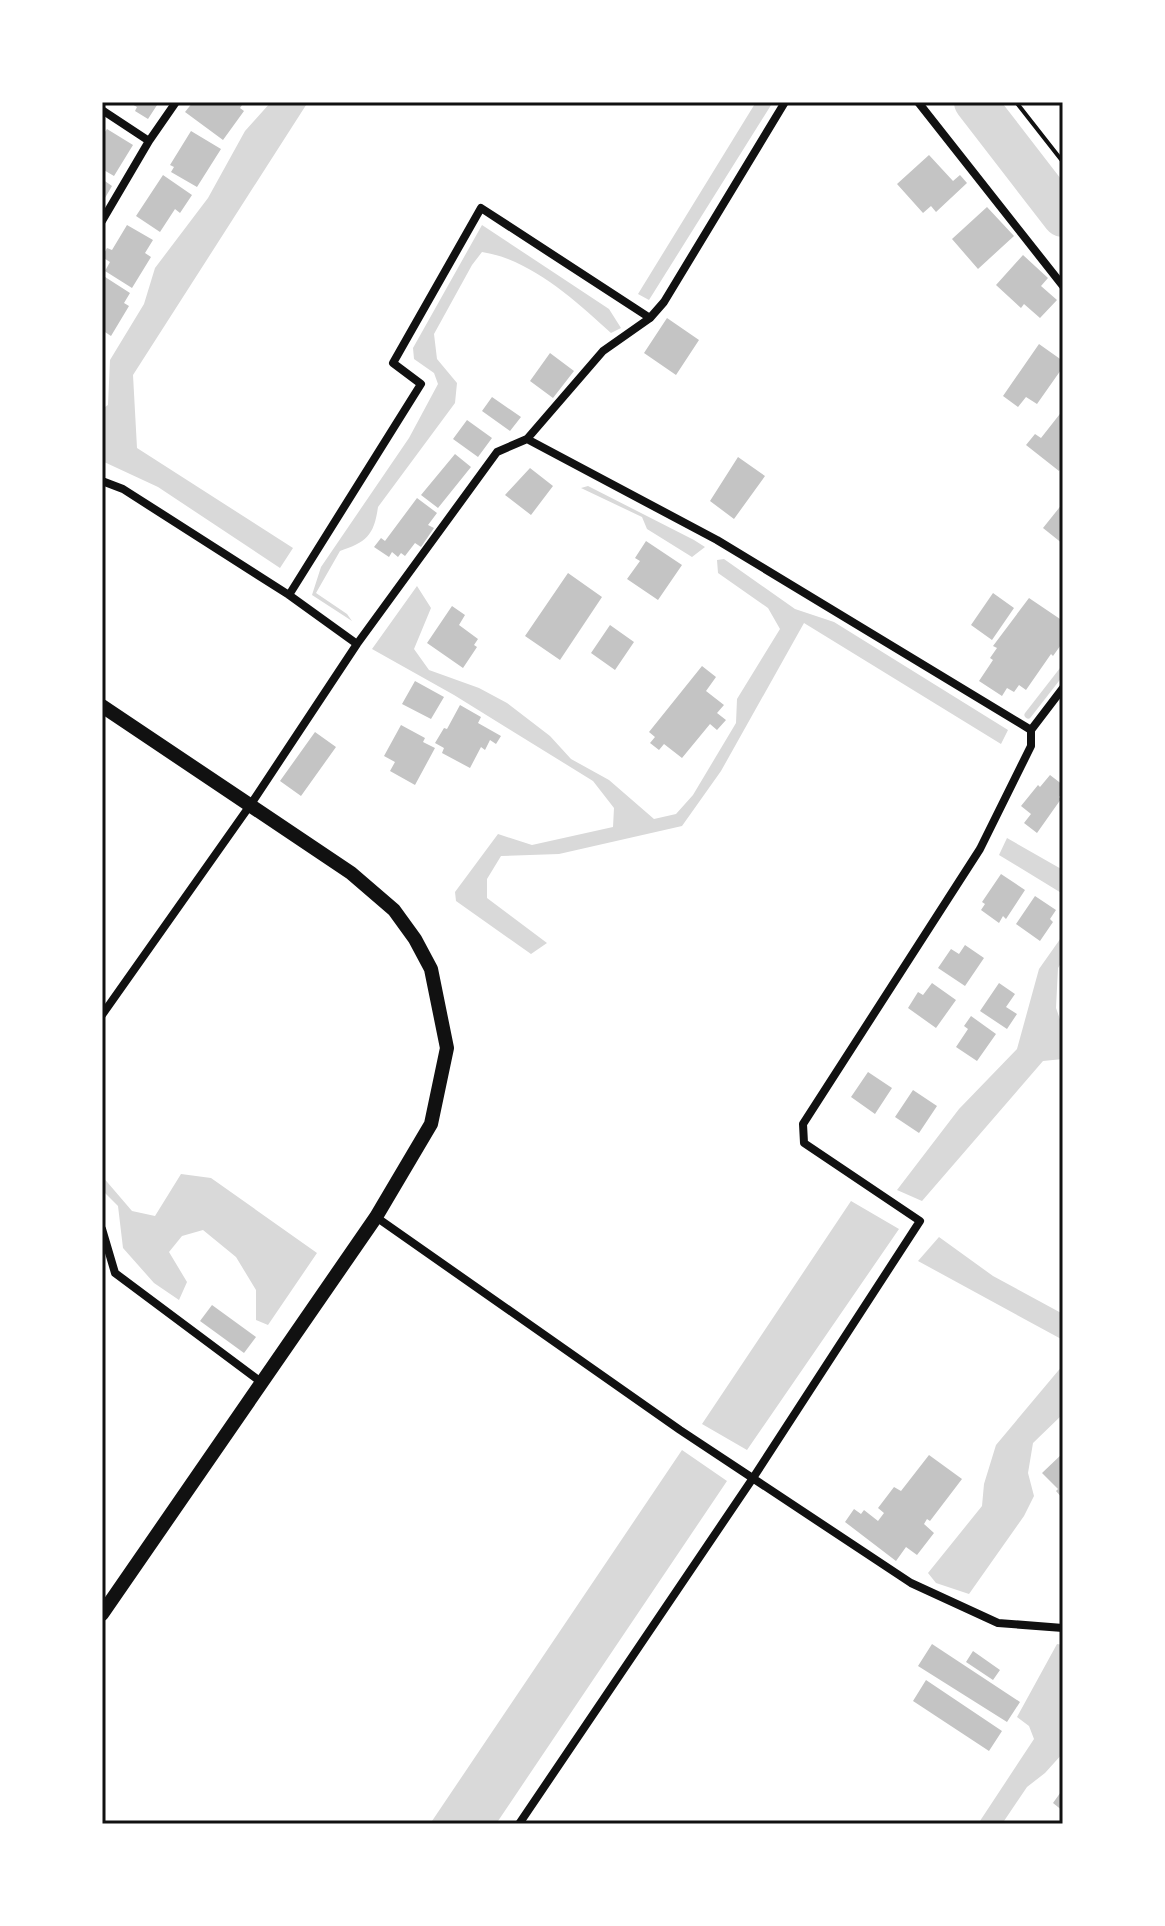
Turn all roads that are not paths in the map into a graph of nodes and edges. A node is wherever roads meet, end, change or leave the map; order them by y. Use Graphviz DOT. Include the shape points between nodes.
graph roads {
  1 [pos="176,102"];
  2 [pos="785,102"];
  3 [pos="918,102"];
  4 [pos="102,110"];
  5 [pos="149,141"];
  6 [pos="102,221"];
  7 [pos="1063,286"];
  8 [pos="650,318"];
  9 [pos="527,439"];
  10 [pos="102,481"];
  11 [pos="289,595"];
  12 [pos="357,644"];
  13 [pos="1063,688"];
  14 [pos="102,706"];
  15 [pos="1031,730"];
  16 [pos="251,804"];
  17 [pos="102,1015"];
  18 [pos="376,1217"];
  19 [pos="102,1229"];
  20 [pos="261,1382"];
  21 [pos="753,1478"];
  22 [pos="102,1614"];
  23 [pos="1063,1627"];
  24 [pos="519,1824"];
  1 -- 5 [label="street"];
  2 -- 8 [label="street"];
  3 -- 7 [label="street"];
  4 -- 5 [label="street"];
  5 -- 6 [label="street"];
  8 -- 9 [label="street" via="603,351"];
  8 -- 11 [label="street" via="481,208 393,363 421,384"];
  9 -- 12 [label="street" via="497,452"];
  9 -- 15 [label="street" via="717,540"];
  10 -- 11 [label="street" via="123,489"];
  11 -- 12 [label="street"];
  12 -- 16 [label="street"];
  13 -- 15 [label="street"];
  14 -- 16 [label="street"];
  15 -- 21 [label="street" via="1031,746 980,849 803,1124 804,1143 920,1221"];
  16 -- 17 [label="street"];
  16 -- 18 [label="street" via="351,873 394,910 431,969 447,1048 431,1124"];
  18 -- 20 [label="street"];
  18 -- 21 [label="street"];
  19 -- 20 [label="street" via="115,1273"];
  20 -- 22 [label="street"];
  21 -- 23 [label="street" via="911,1583 998,1623"];
  21 -- 24 [label="street"];
}
